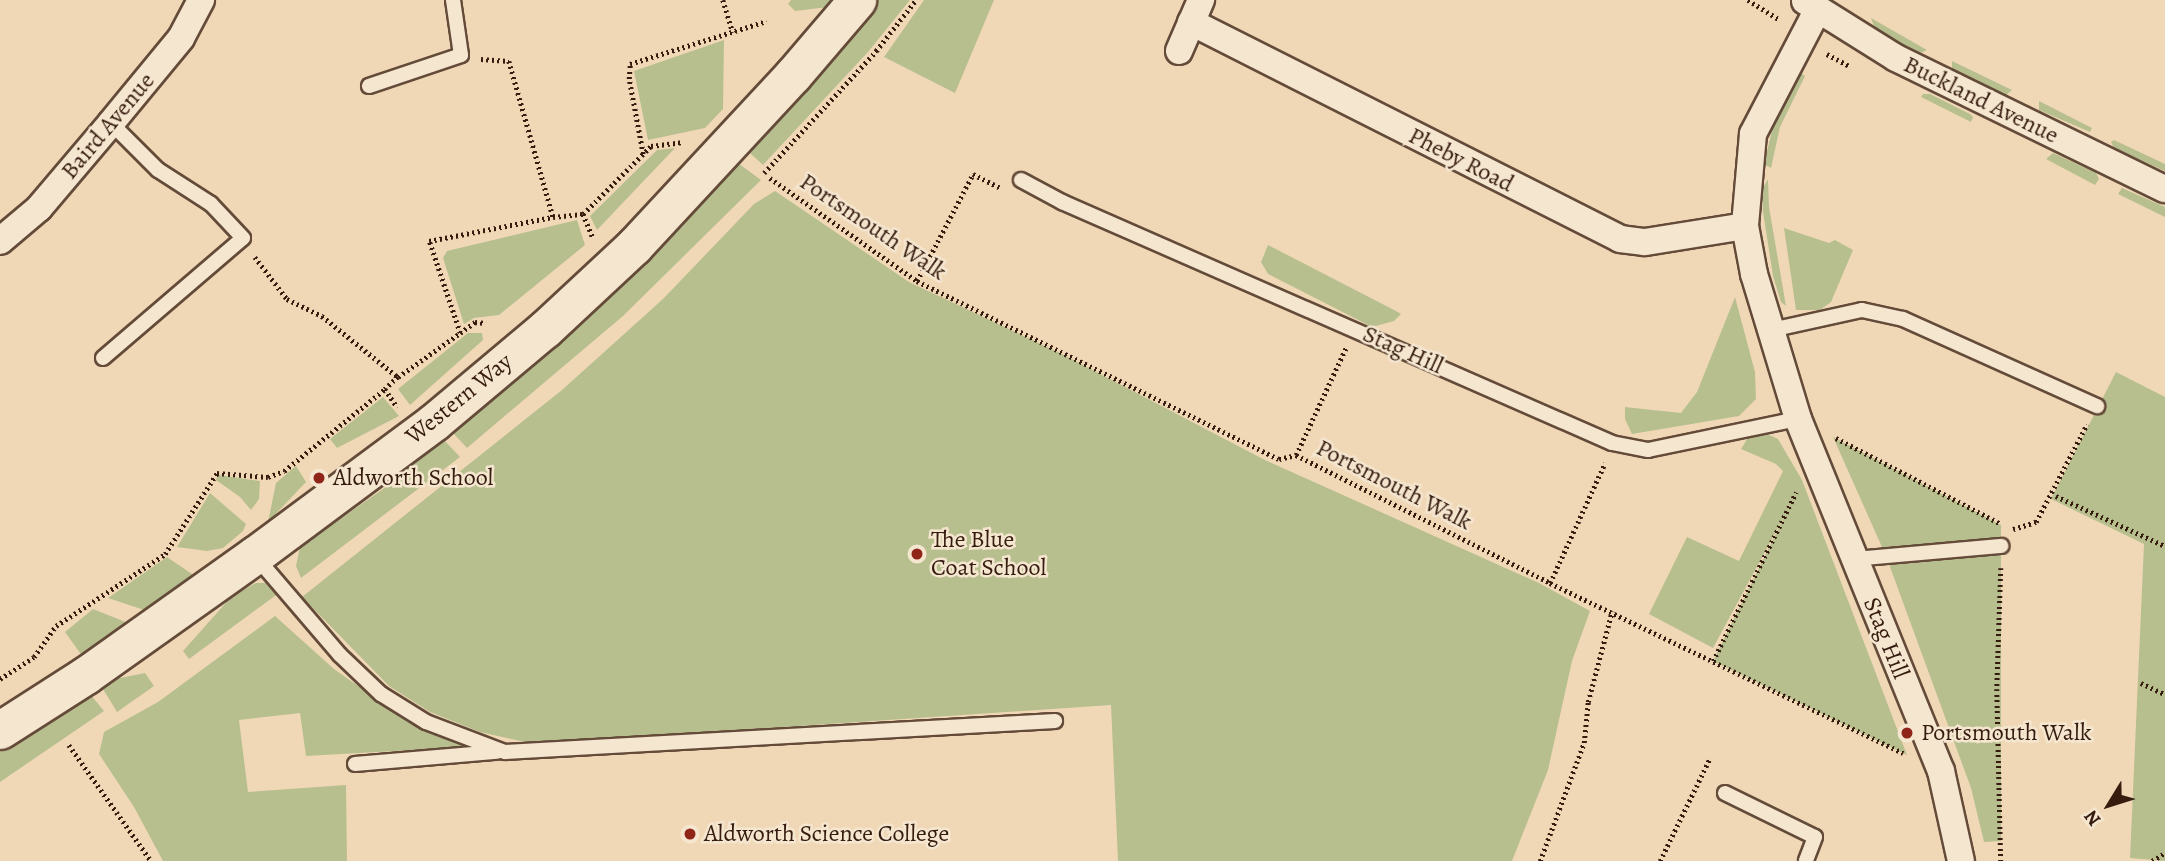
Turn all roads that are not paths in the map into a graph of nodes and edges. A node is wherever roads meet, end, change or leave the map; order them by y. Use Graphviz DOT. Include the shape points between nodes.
graph roads {
  1 [pos="201,0"];
  2 [pos="453,0"];
  3 [pos="858,0"];
  4 [pos="1820,10"];
  5 [pos="1196,11"];
  6 [pos="1179,51"];
  7 [pos="369,86"];
  8 [pos="111,123"];
  9 [pos="1021,180"];
  10 [pos="2165,189"];
  11 [pos="1745,226"];
  12 [pos="0,241"];
  13 [pos="1771,330"];
  14 [pos="103,358"];
  15 [pos="2097,406"];
  16 [pos="1798,419"];
  17 [pos="2001,546"];
  18 [pos="255,555"];
  19 [pos="1854,559"];
  20 [pos="1055,721"];
  21 [pos="0,730"];
  22 [pos="505,752"];
  23 [pos="355,764"];
  24 [pos="1725,793"];
  25 [pos="1807,861"];
  26 [pos="1961,861"];
  1 -- 8 [label="street, Baird Avenue" via="181,38"];
  2 -- 7 [label="lane" via="461,55"];
  3 -- 18 [label="street, Western Way" via="634,246 565,310 434,422"];
  4 -- 10 [label="street, Buckland Avenue" via="1896,58"];
  4 -- 11 [label="street, Stag Hill" via="1753,134"];
  5 -- 6 [label="street, Pheby Road"];
  5 -- 11 [label="street, Pheby Road" via="1620,239 1644,242"];
  8 -- 12 [label="street, Baird Avenue" via="39,208"];
  8 -- 14 [label="lane" via="158,170 211,204 243,238"];
  9 -- 16 [label="lane, Stag Hill" via="1612,443 1648,450"];
  11 -- 13 [label="street, Stag Hill"];
  13 -- 15 [label="lane" via="1862,310 1903,319"];
  13 -- 16 [label="street, Stag Hill"];
  16 -- 19 [label="street, Stag Hill"];
  17 -- 19 [label="lane"];
  18 -- 21 [label="street, Western Way"];
  18 -- 22 [label="lane" via="340,655 382,694 426,722"];
  19 -- 26 [label="street, Stag Hill" via="1941,771"];
  20 -- 22 [label="lane"];
  22 -- 23 [label="lane"];
  24 -- 25 [label="lane" via="1815,837"];
}
